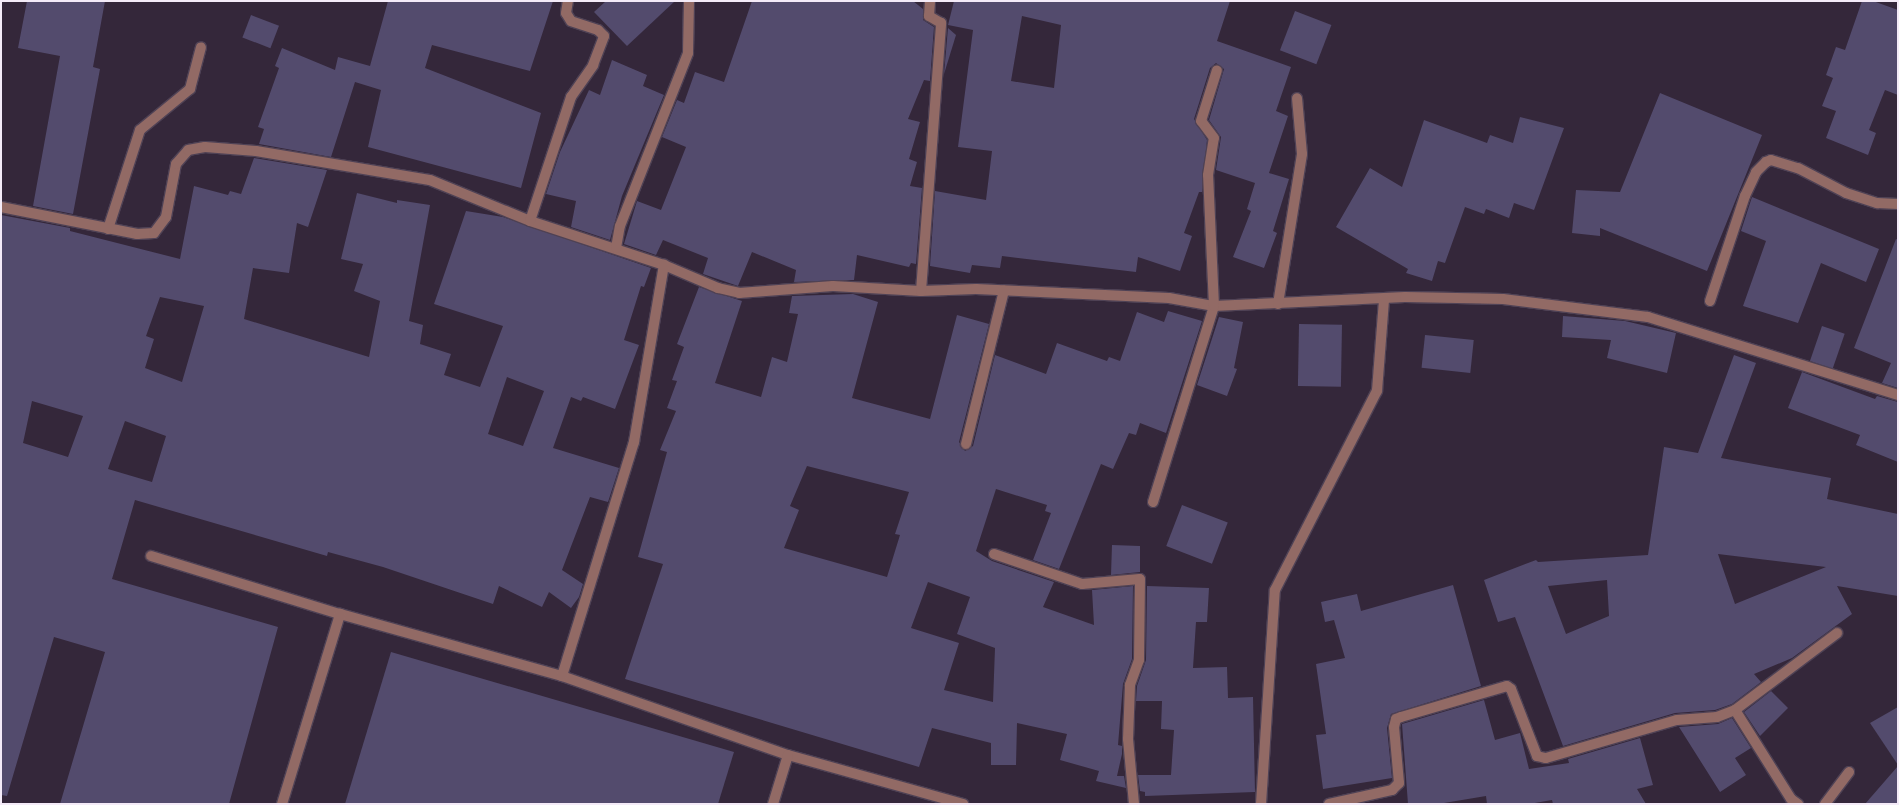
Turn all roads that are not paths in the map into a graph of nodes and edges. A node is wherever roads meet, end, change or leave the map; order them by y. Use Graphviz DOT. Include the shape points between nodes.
graph roads {
  1 [pos="568,1"];
  2 [pos="689,1"];
  3 [pos="930,1"];
  4 [pos="201,47"];
  5 [pos="1217,70"];
  6 [pos="1297,98"];
  7 [pos="1898,204"];
  8 [pos="1,207"];
  9 [pos="530,221"];
  10 [pos="108,229"];
  11 [pos="616,248"];
  12 [pos="664,265"];
  13 [pos="1004,290"];
  14 [pos="921,291"];
  15 [pos="1384,299"];
  16 [pos="1710,301"];
  17 [pos="1278,304"];
  18 [pos="1214,306"];
  19 [pos="1898,395"];
  20 [pos="966,444"];
  21 [pos="1153,502"];
  22 [pos="994,554"];
  23 [pos="151,556"];
  24 [pos="340,614"];
  25 [pos="1837,632"];
  26 [pos="562,676"];
  27 [pos="1734,710"];
  28 [pos="788,755"];
  29 [pos="1849,772"];
  30 [pos="282,804"];
  31 [pos="773,804"];
  32 [pos="963,804"];
  33 [pos="1134,804"];
  34 [pos="1260,804"];
  35 [pos="1329,804"];
  36 [pos="1798,804"];
  37 [pos="1825,804"];
  1 -- 9 [label="street" via="566,13 571,21 598,30 604,36 593,65 571,97"];
  2 -- 11 [label="street" via="688,53 620,226"];
  3 -- 14 [label="street" via="929,16 941,23"];
  4 -- 10 [label="street" via="190,89 140,130"];
  5 -- 18 [label="street" via="1201,121 1214,138 1208,175"];
  6 -- 17 [label="street" via="1302,154"];
  7 -- 16 [label="street" via="1877,203 1846,193 1798,168 1771,160 1766,162 1756,172 1745,196"];
  8 -- 10 [label="street"];
  9 -- 10 [label="street" via="430,180 256,151 196,147 188,150 176,164 166,218 154,233"];
  9 -- 11 [label="street"];
  11 -- 12 [label="street"];
  12 -- 14 [label="street" via="718,288 739,293 833,286"];
  12 -- 26 [label="street" via="634,442"];
  13 -- 14 [label="street"];
  13 -- 18 [label="street" via="1169,298"];
  13 -- 20 [label="street"];
  15 -- 17 [label="street"];
  15 -- 19 [label="street" via="1503,299 1648,318"];
  15 -- 34 [label="street" via="1377,391 1275,590"];
  17 -- 18 [label="street"];
  18 -- 21 [label="street"];
  22 -- 33 [label="street" via="1082,584 1140,579 1138,660 1130,685 1128,739"];
  23 -- 24 [label="street"];
  24 -- 26 [label="street"];
  24 -- 30 [label="street"];
  25 -- 27 [label="street"];
  26 -- 28 [label="street"];
  27 -- 35 [label="street" via="1717,717 1677,720 1546,758 1537,756 1507,686 1396,720 1394,735 1399,783 1392,790"];
  27 -- 36 [label="street" via="1791,799"];
  28 -- 31 [label="street"];
  28 -- 32 [label="street"];
  29 -- 37 [label="street"];
}
